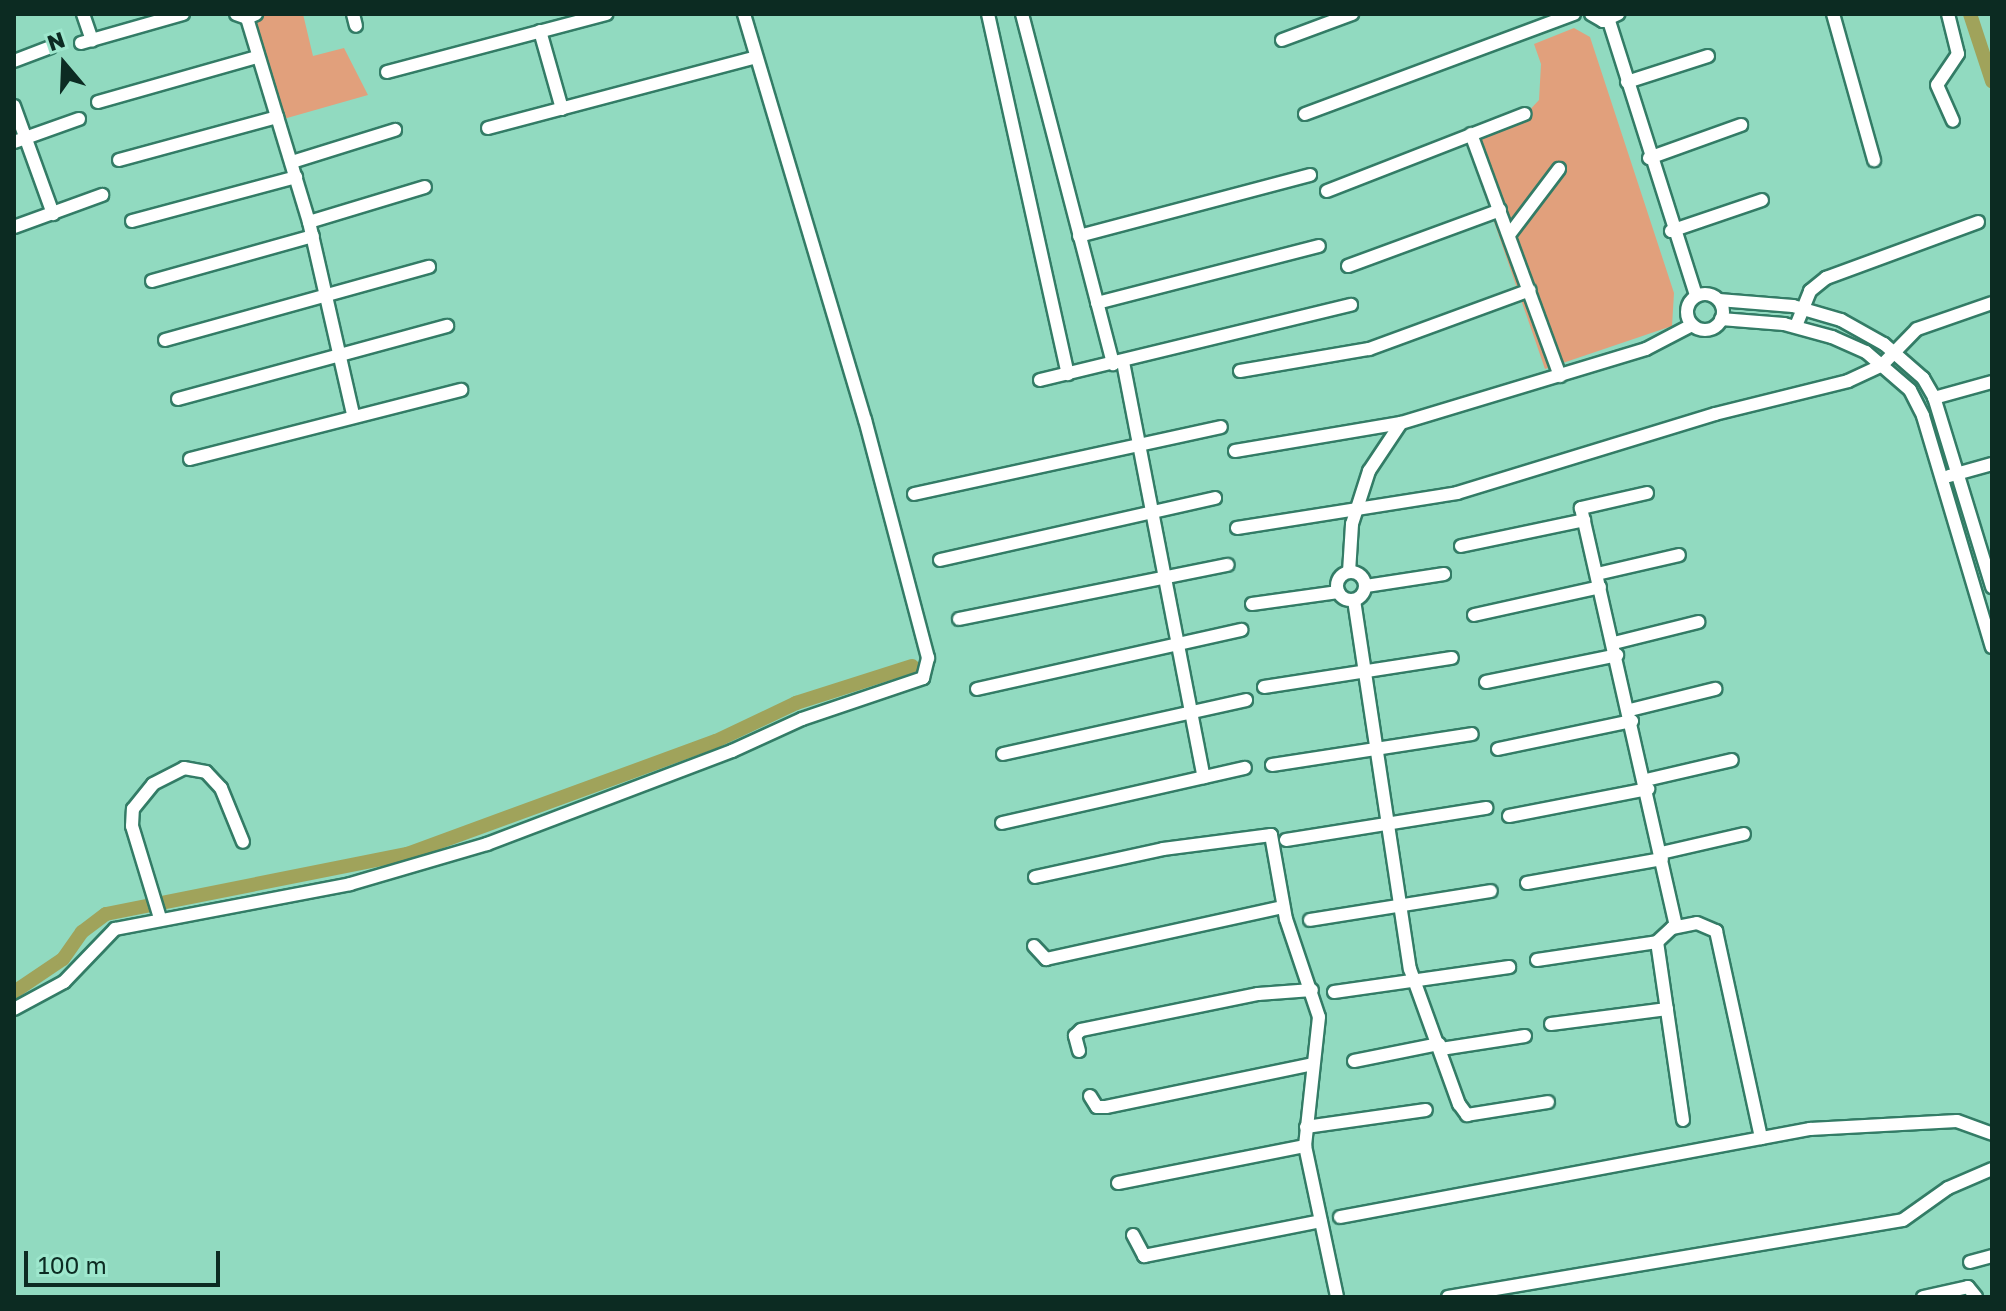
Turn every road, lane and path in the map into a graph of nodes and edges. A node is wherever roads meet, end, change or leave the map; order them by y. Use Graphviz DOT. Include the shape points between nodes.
graph roads {
  1 [pos="83,14"];
  2 [pos="183,14"];
  3 [pos="606,14"];
  4 [pos="744,14"];
  5 [pos="988,14"];
  6 [pos="1022,14"];
  7 [pos="1352,14"];
  8 [pos="1574,14"];
  9 [pos="1591,14"];
  10 [pos="1833,14"];
  11 [pos="1948,14"];
  12 [pos="246,15"];
  13 [pos="149,18"];
  14 [pos="1614,18"];
  15 [pos="540,31"];
  16 [pos="1282,40"];
  17 [pos="50,47"];
  18 [pos="1708,56"];
  19 [pos="257,57"];
  20 [pos="756,57"];
  21 [pos="14,61"];
  22 [pos="387,72"];
  23 [pos="1627,82"];
  24 [pos="98,102"];
  25 [pos="14,106"];
  26 [pos="562,109"];
  27 [pos="1305,114"];
  28 [pos="1525,114"];
  29 [pos="277,117"];
  30 [pos="79,119"];
  31 [pos="1953,121"];
  32 [pos="1741,125"];
  33 [pos="488,128"];
  34 [pos="395,130"];
  35 [pos="1471,134"];
  36 [pos="20,140"];
  37 [pos="1649,158"];
  38 [pos="119,160"];
  39 [pos="1874,160"];
  40 [pos="292,162"];
  41 [pos="1559,169"];
  42 [pos="1310,175"];
  43 [pos="296,177"];
  44 [pos="425,187"];
  45 [pos="1327,191"];
  46 [pos="102,195"];
  47 [pos="1762,200"];
  48 [pos="1500,210"];
  49 [pos="53,214"];
  50 [pos="132,221"];
  51 [pos="309,222"];
  52 [pos="1978,222"];
  53 [pos="14,227"];
  54 [pos="1671,231"];
  55 [pos="1509,235"];
  56 [pos="313,236"];
  57 [pos="1079,236"];
  58 [pos="1319,246"];
  59 [pos="1348,266"];
  60 [pos="429,267"];
  61 [pos="152,281"];
  62 [pos="1530,290"];
  63 [pos="329,295"];
  64 [pos="1696,296"];
  65 [pos="1719,300"];
  66 [pos="1097,303"];
  67 [pos="1992,303"];
  68 [pos="1351,305"];
  69 [pos="1804,309"];
  70 [pos="1721,319"];
  71 [pos="1692,325"];
  72 [pos="447,326"];
  73 [pos="1796,326"];
  74 [pos="165,340"];
  75 [pos="1893,351"];
  76 [pos="340,355"];
  77 [pos="1118,363"];
  78 [pos="1882,365"];
  79 [pos="1240,371"];
  80 [pos="1068,374"];
  81 [pos="1560,376"];
  82 [pos="1040,380"];
  83 [pos="1992,382"];
  84 [pos="461,390"];
  85 [pos="1934,398"];
  86 [pos="178,399"];
  87 [pos="353,414"];
  88 [pos="1401,423"];
  89 [pos="1221,427"];
  90 [pos="1139,445"];
  91 [pos="1235,451"];
  92 [pos="190,459"];
  93 [pos="1992,464"];
  94 [pos="1957,473"];
  95 [pos="1941,478"];
  96 [pos="1647,493"];
  97 [pos="914,494"];
  98 [pos="1215,498"];
  99 [pos="1357,508"];
  100 [pos="1153,512"];
  101 [pos="1584,520"];
  102 [pos="1237,528"];
  103 [pos="1986,545"];
  104 [pos="1461,546"];
  105 [pos="1679,555"];
  106 [pos="940,560"];
  107 [pos="1228,565"];
  108 [pos="1349,572"];
  109 [pos="1444,574"];
  110 [pos="1165,576"];
  111 [pos="1599,580"];
  112 [pos="1366,586"];
  113 [pos="1992,587"];
  114 [pos="1338,592"];
  115 [pos="1354,600"];
  116 [pos="1252,604"];
  117 [pos="1474,615"];
  118 [pos="959,619"];
  119 [pos="1698,622"];
  120 [pos="1989,626"];
  121 [pos="1241,630"];
  122 [pos="1178,643"];
  123 [pos="1992,647"];
  124 [pos="1616,649"];
  125 [pos="1452,658"];
  126 [pos="1361,672"];
  127 [pos="1486,682"];
  128 [pos="1264,687"];
  129 [pos="977,689"];
  130 [pos="1715,689"];
  131 [pos="1246,700"];
  132 [pos="1192,711"];
  133 [pos="1631,716"];
  134 [pos="1472,734"];
  135 [pos="1373,748"];
  136 [pos="1498,749"];
  137 [pos="1003,754"];
  138 [pos="1732,760"];
  139 [pos="1272,765"];
  140 [pos="1245,768"];
  141 [pos="1204,777"];
  142 [pos="1647,784"];
  143 [pos="1486,808"];
  144 [pos="1509,816"];
  145 [pos="1002,823"];
  146 [pos="1387,825"];
  147 [pos="1744,834"];
  148 [pos="1286,840"];
  149 [pos="243,842"];
  150 [pos="1662,856"];
  151 [pos="1035,877"];
  152 [pos="1527,883"];
  153 [pos="1491,891"];
  154 [pos="1399,906"];
  155 [pos="1283,907"];
  156 [pos="158,914"];
  157 [pos="1310,920"];
  158 [pos="1676,926"];
  159 [pos="1657,942"];
  160 [pos="1034,946"];
  161 [pos="1537,960"];
  162 [pos="1509,967"];
  163 [pos="1414,983"];
  164 [pos="1312,990"];
  165 [pos="1334,992"];
  166 [pos="14,1009"];
  167 [pos="1667,1009"];
  168 [pos="1551,1024"];
  169 [pos="1525,1036"];
  170 [pos="1440,1047"];
  171 [pos="1079,1051"];
  172 [pos="1354,1061"];
  173 [pos="1313,1064"];
  174 [pos="1090,1096"];
  175 [pos="1548,1102"];
  176 [pos="1426,1110"];
  177 [pos="1683,1120"];
  178 [pos="1306,1127"];
  179 [pos="1992,1134"];
  180 [pos="1761,1138"];
  181 [pos="1305,1146"];
  182 [pos="1992,1169"];
  183 [pos="1118,1183"];
  184 [pos="1340,1217"];
  185 [pos="1321,1221"];
  186 [pos="1133,1235"];
  187 [pos="1992,1256"];
  188 [pos="1970,1262"];
  189 [pos="1337,1297"];
  190 [pos="1448,1297"];
  191 [pos="1923,1297"];
  192 [pos="1976,1297"];
  1 -- 13 [label="street" via="87,41"];
  2 -- 13 [label="street"];
  3 -- 15 [label="street"];
  4 -- 20 [label="street"];
  5 -- 80 [label="street"];
  6 -- 57 [label="street"];
  7 -- 16 [label="street"];
  8 -- 27 [label="street"];
  9 -- 14 [label="street"];
  10 -- 39 [label="street"];
  11 -- 31 [label="street" via="1958,54 1937,85"];
  12 -- 19 [label="street"];
  14 -- 23 [label="street"];
  15 -- 22 [label="street"];
  15 -- 26 [label="street"];
  17 -- 21 [label="street"];
  18 -- 23 [label="street"];
  19 -- 24 [label="street"];
  19 -- 29 [label="street"];
  20 -- 26 [label="street"];
  20 -- 156 [label="street" via="857,392 926,649 926,674 906,687 802,719 732,751 474,848 350,884"];
  23 -- 37 [label="street"];
  25 -- 36 [label="street"];
  26 -- 33 [label="street"];
  28 -- 35 [label="street"];
  29 -- 38 [label="street"];
  29 -- 40 [label="street"];
  30 -- 36 [label="street"];
  32 -- 37 [label="street"];
  34 -- 40 [label="street"];
  35 -- 45 [label="street"];
  35 -- 48 [label="street"];
  36 -- 49 [label="street"];
  37 -- 54 [label="street"];
  40 -- 43 [label="street"];
  41 -- 55 [label="street"];
  42 -- 57 [label="street"];
  43 -- 50 [label="street"];
  43 -- 51 [label="street"];
  44 -- 51 [label="street"];
  46 -- 49 [label="street"];
  47 -- 54 [label="street"];
  48 -- 55 [label="street"];
  48 -- 59 [label="street"];
  49 -- 53 [label="street"];
  51 -- 56 [label="street"];
  52 -- 69 [label="street" via="1839,271 1816,284"];
  54 -- 64 [label="street"];
  55 -- 62 [label="street"];
  56 -- 61 [label="street"];
  56 -- 63 [label="street"];
  57 -- 66 [label="street"];
  58 -- 66 [label="street"];
  60 -- 63 [label="street"];
  62 -- 79 [label="street" via="1369,349"];
  62 -- 81 [label="street"];
  63 -- 74 [label="street"];
  63 -- 76 [label="street"];
  64 -- 65 [label="street" via="1708,294"];
  64 -- 71 [label="street" via="1686,310"];
  65 -- 69 [label="street"];
  65 -- 70 [label="street"];
  66 -- 77 [label="street"];
  67 -- 75 [label="street" via="1917,329"];
  68 -- 77 [label="street"];
  69 -- 73 [label="street"];
  69 -- 75 [label="street" via="1841,320"];
  70 -- 71 [label="street" via="1708,330"];
  70 -- 73 [label="street"];
  71 -- 81 [label="street" via="1664,342"];
  72 -- 76 [label="street"];
  73 -- 78 [label="street" via="1849,344"];
  75 -- 78 [label="street"];
  75 -- 85 [label="street" via="1923,378"];
  76 -- 86 [label="street"];
  76 -- 87 [label="street"];
  77 -- 80 [label="street"];
  77 -- 90 [label="street"];
  78 -- 95 [label="street" via="1917,400"];
  78 -- 99 [label="street" via="1848,381 1715,414 1482,487"];
  80 -- 82 [label="street"];
  81 -- 88 [label="street"];
  83 -- 85 [label="street"];
  84 -- 87 [label="street"];
  85 -- 94 [label="street"];
  87 -- 92 [label="street"];
  88 -- 91 [label="street"];
  88 -- 99 [label="street" via="1369,471"];
  89 -- 90 [label="street"];
  90 -- 97 [label="street"];
  90 -- 100 [label="street"];
  93 -- 94 [label="street"];
  94 -- 95 [label="street"];
  94 -- 103 [label="street"];
  95 -- 120 [label="street"];
  96 -- 101 [label="street" via="1581,508"];
  98 -- 100 [label="street"];
  99 -- 102 [label="street"];
  99 -- 108 [label="street"];
  100 -- 106 [label="street"];
  100 -- 110 [label="street"];
  101 -- 104 [label="street"];
  101 -- 111 [label="street"];
  103 -- 113 [label="street"];
  105 -- 111 [label="street"];
  107 -- 110 [label="street"];
  108 -- 112 [label="street" via="1361,575"];
  108 -- 114 [label="street" via="1337,581"];
  109 -- 112 [label="street"];
  110 -- 118 [label="street"];
  110 -- 122 [label="street"];
  111 -- 117 [label="street"];
  111 -- 124 [label="street"];
  112 -- 115 [label="street"];
  114 -- 115 [label="street"];
  114 -- 116 [label="street"];
  115 -- 126 [label="street"];
  119 -- 124 [label="street"];
  120 -- 123 [label="street"];
  121 -- 122 [label="street"];
  122 -- 129 [label="street"];
  122 -- 132 [label="street"];
  124 -- 127 [label="street"];
  124 -- 133 [label="street"];
  125 -- 126 [label="street"];
  126 -- 128 [label="street"];
  126 -- 135 [label="street"];
  130 -- 133 [label="street"];
  131 -- 132 [label="street"];
  132 -- 137 [label="street"];
  132 -- 141 [label="street"];
  133 -- 136 [label="street"];
  133 -- 142 [label="street"];
  134 -- 135 [label="street"];
  135 -- 139 [label="street"];
  135 -- 146 [label="street"];
  138 -- 142 [label="street"];
  140 -- 141 [label="street"];
  141 -- 145 [label="street"];
  142 -- 144 [label="street"];
  142 -- 150 [label="street"];
  143 -- 146 [label="street"];
  146 -- 148 [label="street"];
  146 -- 154 [label="street"];
  147 -- 150 [label="street"];
  149 -- 156 [label="street" via="214,778 197,767 165,774 133,809 132,826"];
  150 -- 152 [label="street"];
  150 -- 158 [label="street"];
  151 -- 155 [label="street" via="1263,832 1271,835"];
  153 -- 154 [label="street"];
  154 -- 157 [label="street"];
  154 -- 163 [label="street"];
  155 -- 160 [label="street" via="1046,959"];
  155 -- 164 [label="street"];
  156 -- 166 [label="street" via="115,929 64,982"];
  158 -- 159 [label="street"];
  158 -- 180 [label="street" via="1697,923 1716,931"];
  159 -- 161 [label="street"];
  159 -- 167 [label="street"];
  162 -- 163 [label="street"];
  163 -- 165 [label="street"];
  163 -- 170 [label="street"];
  164 -- 171 [label="street" via="1258,994 1081,1030 1075,1036"];
  164 -- 173 [label="street" via="1319,1031"];
  167 -- 168 [label="street"];
  167 -- 177 [label="street"];
  169 -- 170 [label="street"];
  170 -- 172 [label="street"];
  170 -- 175 [label="street" via="1467,1115"];
  173 -- 174 [label="street" via="1106,1107 1097,1107"];
  173 -- 178 [label="street"];
  176 -- 178 [label="street"];
  178 -- 181 [label="street"];
  179 -- 180 [label="street" via="1957,1121 1810,1129"];
  180 -- 184 [label="street"];
  181 -- 183 [label="street"];
  181 -- 185 [label="street"];
  182 -- 190 [label="street" via="1948,1188 1903,1220"];
  185 -- 186 [label="street" via="1144,1256"];
  185 -- 189 [label="street"];
  187 -- 188 [label="street"];
  191 -- 192 [label="street" via="1968,1287"];
}
